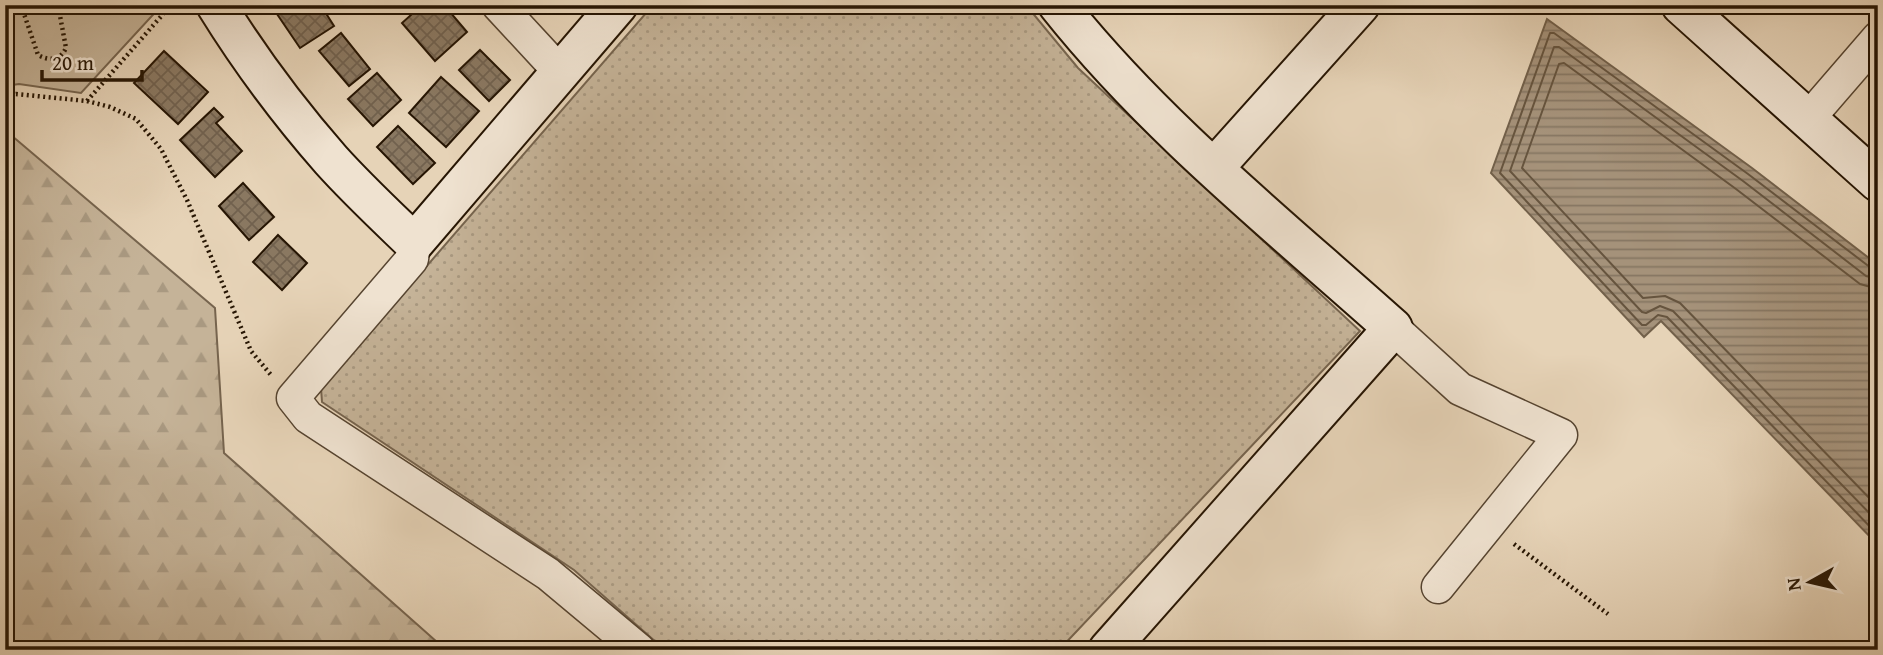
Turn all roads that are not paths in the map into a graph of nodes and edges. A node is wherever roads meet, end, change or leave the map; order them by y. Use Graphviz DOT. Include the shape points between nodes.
graph roads {
  1 [pos="216,5"];
  2 [pos="498,5"];
  3 [pos="618,5"];
  4 [pos="1058,5"];
  5 [pos="1360,5"];
  6 [pos="1681,5"];
  7 [pos="1878,38"];
  8 [pos="560,72"];
  9 [pos="1808,119"];
  10 [pos="1214,168"];
  11 [pos="1878,182"];
  12 [pos="414,243"];
  13 [pos="1393,328"];
  14 [pos="1438,587"];
  15 [pos="639,650"];
  16 [pos="1108,650"];
  1 -- 12 [label="street" via="247,56 289,110 333,162"];
  2 -- 8 [label="street"];
  3 -- 8 [label="street"];
  4 -- 10 [label="street"];
  5 -- 10 [label="street"];
  6 -- 9 [label="street"];
  7 -- 9 [label="street"];
  8 -- 12 [label="street"];
  9 -- 11 [label="street"];
  10 -- 13 [label="street"];
  12 -- 15 [label="street" via="412,259 293,398 308,417 548,573"];
  13 -- 14 [label="street" via="1460,388 1561,435"];
  13 -- 16 [label="street"];
}
